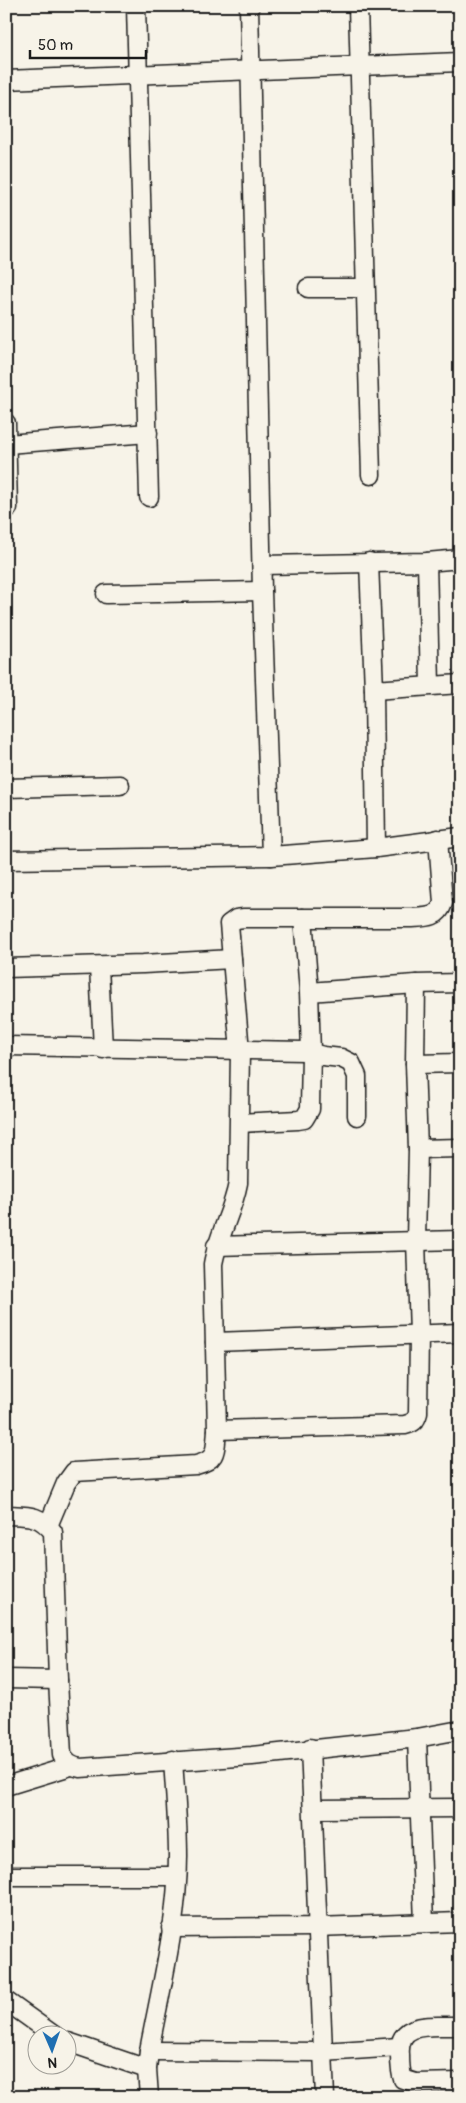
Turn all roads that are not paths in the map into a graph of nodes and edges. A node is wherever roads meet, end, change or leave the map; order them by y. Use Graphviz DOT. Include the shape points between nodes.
graph roads {
  1 [pos="136,6"];
  2 [pos="249,6"];
  3 [pos="358,6"];
  4 [pos="460,62"];
  5 [pos="359,65"];
  6 [pos="250,71"];
  7 [pos="138,76"];
  8 [pos="6,80"];
  9 [pos="308,288"];
  10 [pos="365,288"];
  11 [pos="6,423"];
  12 [pos="148,433"];
  13 [pos="6,434"];
  14 [pos="7,444"];
  15 [pos="371,475"];
  16 [pos="149,496"];
  17 [pos="8,508"];
  18 [pos="460,559"];
  19 [pos="368,562"];
  20 [pos="427,562"];
  21 [pos="262,565"];
  22 [pos="262,591"];
  23 [pos="106,594"];
  24 [pos="460,684"];
  25 [pos="430,685"];
  26 [pos="374,690"];
  27 [pos="120,785"];
  28 [pos="6,788"];
  29 [pos="460,837"];
  30 [pos="438,839"];
  31 [pos="376,848"];
  32 [pos="271,856"];
  33 [pos="6,860"];
  34 [pos="303,918"];
  35 [pos="232,959"];
  36 [pos="99,966"];
  37 [pos="6,968"];
  38 [pos="460,983"];
  39 [pos="416,984"];
  40 [pos="309,992"];
  41 [pos="6,1046"];
  42 [pos="103,1049"];
  43 [pos="240,1051"];
  44 [pos="311,1052"];
  45 [pos="460,1063"];
  46 [pos="415,1064"];
  47 [pos="358,1116"];
  48 [pos="240,1123"];
  49 [pos="460,1148"];
  50 [pos="418,1150"];
  51 [pos="416,1240"];
  52 [pos="460,1240"];
  53 [pos="216,1246"];
  54 [pos="460,1333"];
  55 [pos="419,1334"];
  56 [pos="216,1342"];
  57 [pos="217,1430"];
  58 [pos="6,1515"];
  59 [pos="48,1526"];
  60 [pos="6,1679"];
  61 [pos="58,1680"];
  62 [pos="460,1730"];
  63 [pos="417,1738"];
  64 [pos="310,1748"];
  65 [pos="173,1760"];
  66 [pos="71,1766"];
  67 [pos="6,1786"];
  68 [pos="460,1808"];
  69 [pos="314,1809"];
  70 [pos="420,1809"];
  71 [pos="6,1876"];
  72 [pos="177,1876"];
  73 [pos="460,1922"];
  74 [pos="424,1923"];
  75 [pos="171,1928"];
  76 [pos="316,1928"];
  77 [pos="6,2000"];
  78 [pos="41,2026"];
  79 [pos="460,2026"];
  80 [pos="78,2045"];
  81 [pos="399,2047"];
  82 [pos="149,2051"];
  83 [pos="323,2052"];
  84 [pos="147,2069"];
  85 [pos="460,2082"];
  86 [pos="149,2097"];
  87 [pos="325,2097"];
  1 -- 7 [label="street"];
  2 -- 6 [label="street"];
  3 -- 5 [label="street"];
  4 -- 5 [label="street"];
  5 -- 6 [label="street"];
  5 -- 10 [label="street"];
  6 -- 7 [label="street"];
  6 -- 21 [label="street"];
  7 -- 8 [label="street"];
  7 -- 12 [label="street"];
  9 -- 10 [label="street"];
  10 -- 15 [label="street"];
  11 -- 13 [label="street"];
  12 -- 14 [label="street"];
  12 -- 16 [label="street"];
  13 -- 14 [label="street"];
  14 -- 17 [label="street"];
  18 -- 20 [label="street"];
  19 -- 20 [label="street"];
  19 -- 21 [label="street"];
  19 -- 26 [label="street"];
  20 -- 25 [label="street"];
  21 -- 22 [label="street"];
  22 -- 23 [label="street"];
  22 -- 32 [label="street"];
  24 -- 25 [label="street"];
  25 -- 26 [label="street"];
  26 -- 31 [label="street"];
  27 -- 28 [label="street"];
  29 -- 30 [label="street"];
  30 -- 31 [label="street"];
  30 -- 34 [label="street" via="443,903 441,911 436,914 410,918"];
  31 -- 32 [label="street"];
  32 -- 33 [label="street"];
  34 -- 35 [label="street" via="232,921"];
  34 -- 40 [label="street"];
  35 -- 36 [label="street"];
  35 -- 43 [label="street"];
  36 -- 37 [label="street"];
  36 -- 42 [label="street"];
  38 -- 39 [label="street"];
  39 -- 40 [label="street"];
  39 -- 46 [label="street"];
  40 -- 44 [label="street"];
  41 -- 42 [label="street"];
  42 -- 43 [label="street"];
  43 -- 44 [label="street"];
  43 -- 48 [label="street"];
  44 -- 47 [label="street" via="347,1060 355,1068"];
  44 -- 48 [label="street" via="310,1109 304,1119"];
  45 -- 46 [label="street"];
  46 -- 50 [label="street"];
  48 -- 53 [label="street" via="236,1193"];
  49 -- 50 [label="street"];
  50 -- 51 [label="street"];
  51 -- 52 [label="street"];
  51 -- 53 [label="street"];
  51 -- 55 [label="street"];
  53 -- 56 [label="street" via="212,1276"];
  54 -- 55 [label="street"];
  55 -- 56 [label="street"];
  55 -- 57 [label="street" via="418,1413 412,1423"];
  56 -- 57 [label="street"];
  57 -- 59 [label="street" via="214,1455 207,1462 74,1472"];
  58 -- 59 [label="street" via="28,1516"];
  59 -- 61 [label="street" via="53,1532 54,1542"];
  60 -- 61 [label="street"];
  61 -- 66 [label="street" via="62,1754"];
  62 -- 63 [label="street"];
  63 -- 64 [label="street"];
  63 -- 70 [label="street"];
  64 -- 65 [label="street" via="252,1756"];
  64 -- 69 [label="street"];
  65 -- 66 [label="street" via="80,1768"];
  65 -- 72 [label="street"];
  66 -- 67 [label="street"];
  68 -- 70 [label="street"];
  69 -- 70 [label="street"];
  69 -- 76 [label="street"];
  70 -- 74 [label="street"];
  71 -- 72 [label="street"];
  72 -- 75 [label="street"];
  73 -- 74 [label="street"];
  74 -- 76 [label="street"];
  75 -- 76 [label="street"];
  75 -- 82 [label="street"];
  76 -- 83 [label="street"];
  77 -- 78 [label="street"];
  79 -- 81 [label="street" via="407,2031"];
  80 -- 84 [label="street"];
  81 -- 83 [label="street"];
  81 -- 85 [label="street" via="403,2079 416,2083"];
  82 -- 83 [label="street"];
  82 -- 84 [label="street"];
  83 -- 87 [label="street"];
  84 -- 86 [label="street"];
}
